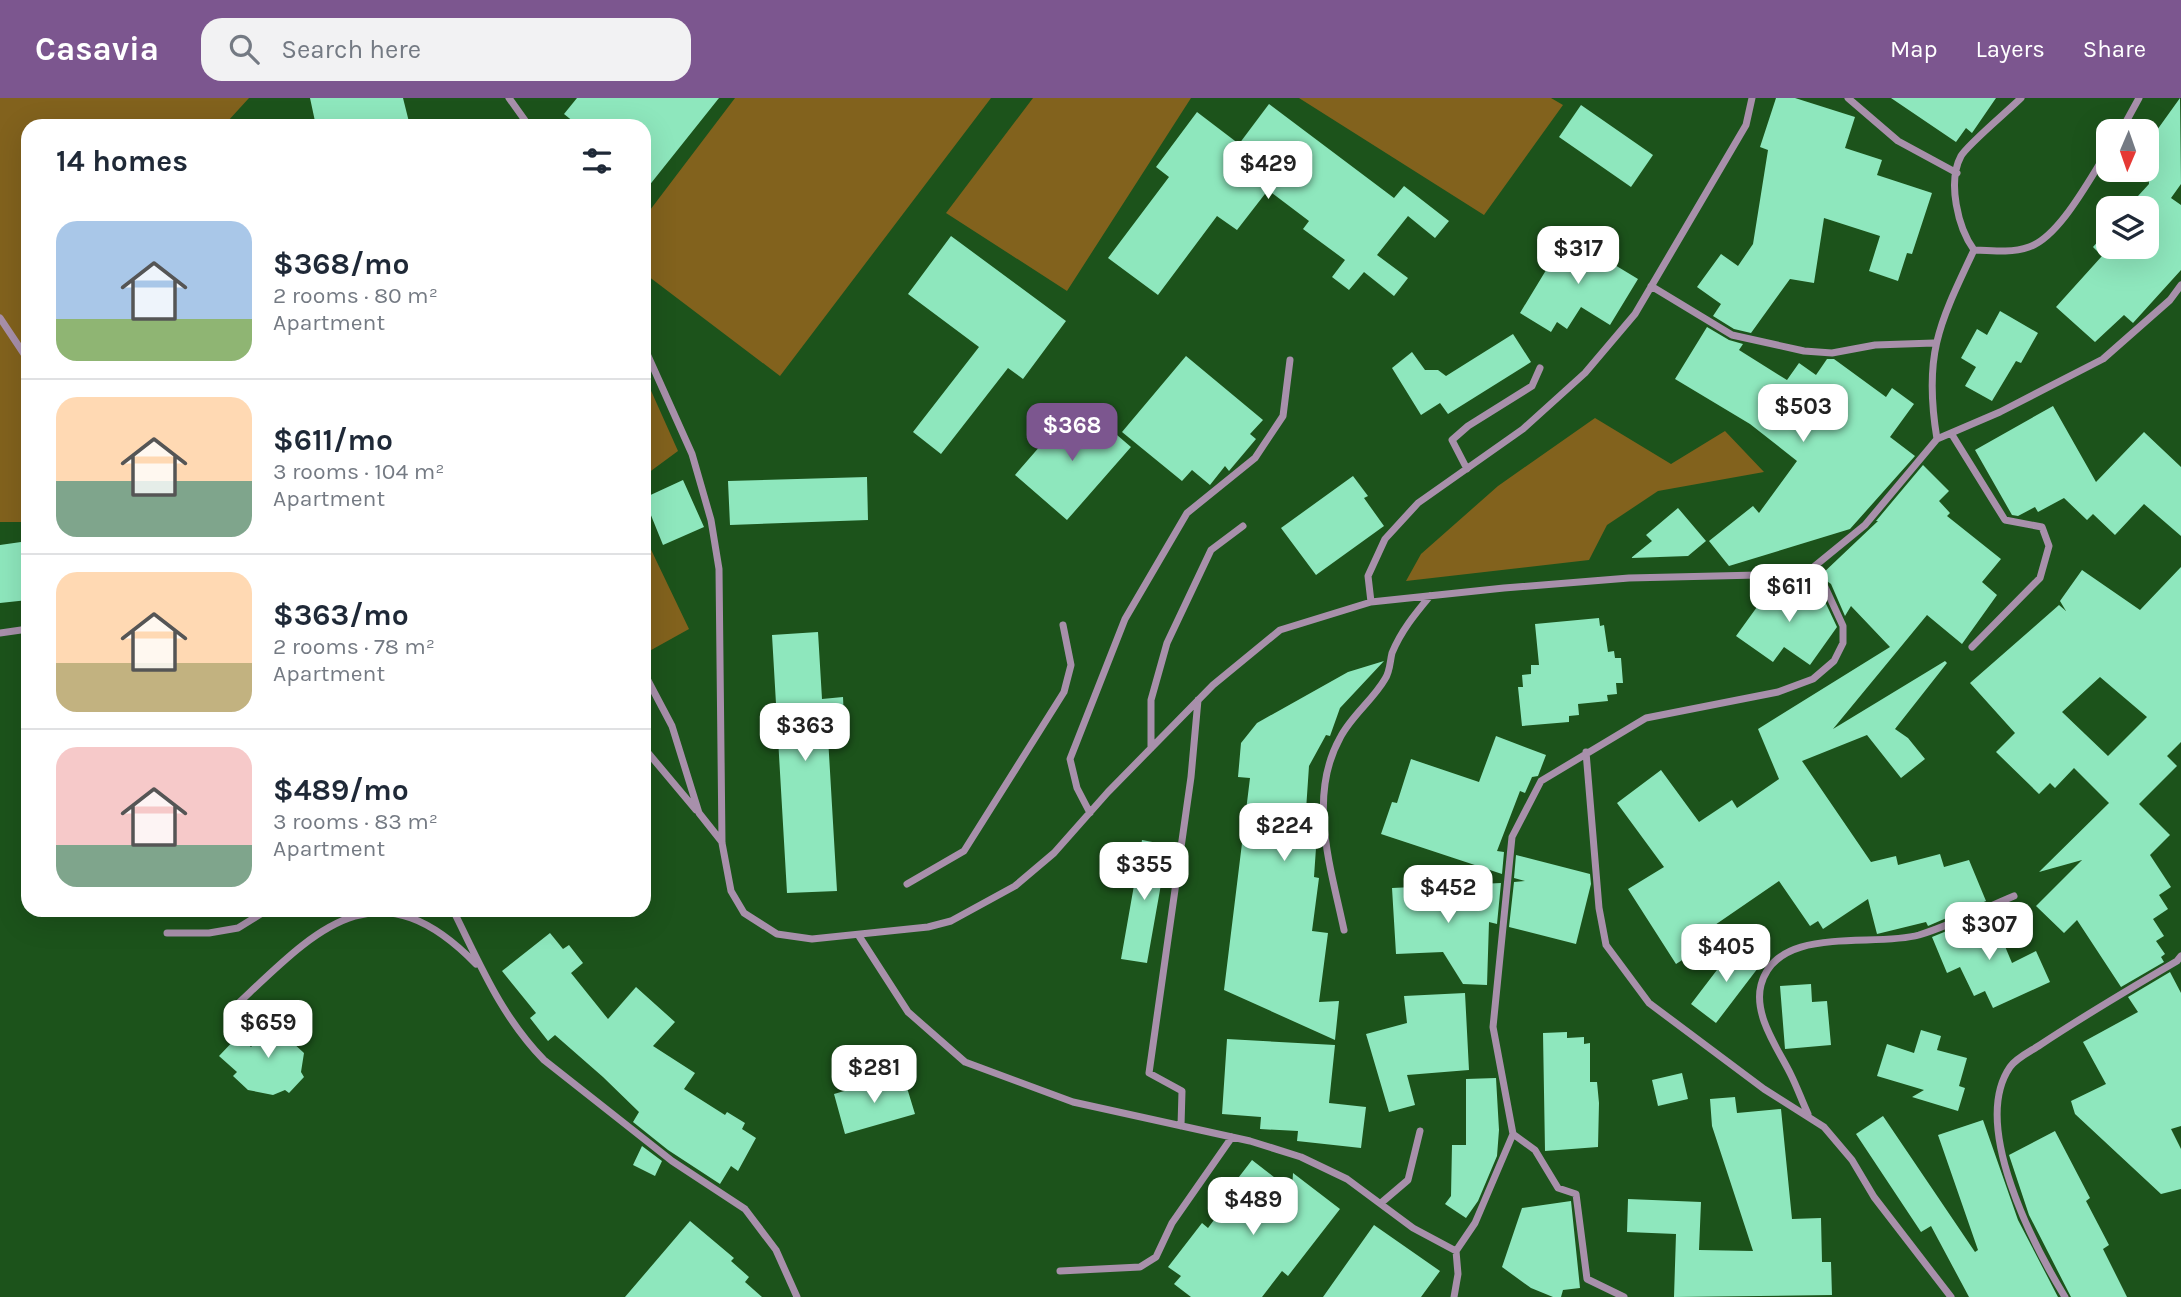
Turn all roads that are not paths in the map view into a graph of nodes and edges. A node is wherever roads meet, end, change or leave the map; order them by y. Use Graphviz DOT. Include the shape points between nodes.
graph roads {
  1 [pos="509,98"];
  2 [pos="1752,98"];
  3 [pos="1848,98"];
  4 [pos="2021,98"];
  5 [pos="2139,98"];
  6 [pos="524,119"];
  7 [pos="2128,119"];
  8 [pos="2096,168"];
  9 [pos="1957,173"];
  10 [pos="1974,250"];
  11 [pos="2181,285"];
  12 [pos="1651,286"];
  13 [pos="0,318"];
  14 [pos="1934,343"];
  15 [pos="21,350"];
  16 [pos="1290,360"];
  17 [pos="651,363"];
  18 [pos="1540,368"];
  19 [pos="1951,433"];
  20 [pos="1937,439"];
  21 [pos="1467,469"];
  22 [pos="1243,526"];
  23 [pos="1805,574"];
  24 [pos="1431,596"];
  25 [pos="1371,602"];
  26 [pos="1063,625"];
  27 [pos="21,630"];
  28 [pos="0,633"];
  29 [pos="1972,647"];
  30 [pos="651,686"];
  31 [pos="1198,700"];
  32 [pos="1151,749"];
  33 [pos="1586,752"];
  34 [pos="651,756"];
  35 [pos="699,813"];
  36 [pos="1090,813"];
  37 [pos="722,843"];
  38 [pos="907,884"];
  39 [pos="2014,896"];
  40 [pos="256,917"];
  41 [pos="353,917"];
  42 [pos="407,917"];
  43 [pos="456,917"];
  44 [pos="1344,930"];
  45 [pos="167,933"];
  46 [pos="859,936"];
  47 [pos="2181,956"];
  48 [pos="479,967"];
  49 [pos="229,1012"];
  50 [pos="1809,1117"];
  51 [pos="1181,1126"];
  52 [pos="1420,1131"];
  53 [pos="1513,1134"];
  54 [pos="1232,1137"];
  55 [pos="1381,1203"];
  56 [pos="1456,1251"];
  57 [pos="1060,1271"];
  58 [pos="1617,1295"];
  59 [pos="797,1297"];
  60 [pos="1454,1297"];
  61 [pos="1624,1297"];
  62 [pos="1951,1297"];
  63 [pos="2065,1297"];
  1 -- 6 [label="street"];
  2 -- 12 [label="street" via="1746,125"];
  3 -- 9 [label="street" via="1898,141"];
  4 -- 9 [label="street" via="1962,154"];
  5 -- 7 [label="street"];
  8 -- 10 [label="street" via="2046,237 2031,247"];
  9 -- 10 [label="street" via="1956,200 1963,235"];
  10 -- 14 [label="street"];
  11 -- 19 [label="street" via="2103,359"];
  12 -- 14 [label="street" via="1732,335 1804,351 1832,353 1887,344"];
  12 -- 21 [label="street" via="1635,314 1586,373 1523,429"];
  13 -- 15 [label="street"];
  14 -- 20 [label="street" via="1931,383"];
  16 -- 36 [label="street" via="1283,416 1255,458 1187,513 1125,619 1070,759 1077,788"];
  17 -- 37 [label="street" via="692,454 719,569"];
  18 -- 21 [label="street" via="1532,386 1452,440"];
  19 -- 20 [label="street"];
  19 -- 29 [label="street" via="2005,520 2042,527 2049,546 2040,578"];
  20 -- 23 [label="street" via="1865,525"];
  21 -- 25 [label="street" via="1418,503 1385,538 1368,576"];
  22 -- 32 [label="street" via="1211,550 1167,643 1151,700"];
  23 -- 24 [label="street" via="1629,578"];
  23 -- 33 [label="street" via="1825,587 1843,625 1843,643 1834,661 1820,673 1779,692 1646,718"];
  24 -- 25 [label="street"];
  24 -- 44 [label="street" via="1405,626 1386,678 1330,757 1323,787 1325,838"];
  25 -- 31 [label="street" via="1280,630"];
  26 -- 38 [label="street" via="1071,666 1064,692 964,851"];
  27 -- 28 [label="street"];
  30 -- 35 [label="street" via="672,726"];
  31 -- 32 [label="street"];
  31 -- 51 [label="street" via="1149,1073 1182,1091"];
  32 -- 36 [label="street"];
  33 -- 50 [label="street" via="1606,945 1650,1003"];
  33 -- 53 [label="street" via="1541,781 1512,837 1493,1027"];
  34 -- 35 [label="street"];
  35 -- 37 [label="street"];
  36 -- 46 [label="street" via="1054,853 984,904 928,927"];
  37 -- 46 [label="street" via="731,891 744,913 777,934 812,939"];
  39 -- 50 [label="street" via="1918,935 1823,942 1796,948 1773,961 1761,987 1766,1031"];
  40 -- 45 [label="street" via="238,928"];
  41 -- 49 [label="street" via="335,922 306,941"];
  42 -- 48 [label="street" via="443,934"];
  43 -- 48 [label="street"];
  46 -- 51 [label="street" via="908,1012 965,1062 1073,1102"];
  47 -- 63 [label="street" via="2011,1065 2001,1089 1998,1113 2013,1193 2038,1254"];
  48 -- 59 [label="street" via="512,1024 544,1060 672,1161 746,1209 776,1250"];
  50 -- 62 [label="street" via="1824,1127 1852,1160 1874,1197"];
  51 -- 54 [label="street"];
  52 -- 55 [label="street" via="1408,1181"];
  53 -- 56 [label="street" via="1475,1223"];
  53 -- 58 [label="street" via="1535,1150 1558,1188 1576,1195 1587,1279"];
  54 -- 55 [label="street" via="1301,1157 1347,1179"];
  54 -- 57 [label="street" via="1172,1223 1156,1257 1140,1268"];
  55 -- 56 [label="street" via="1412,1228"];
  56 -- 60 [label="street"];
  58 -- 61 [label="street"];
}
